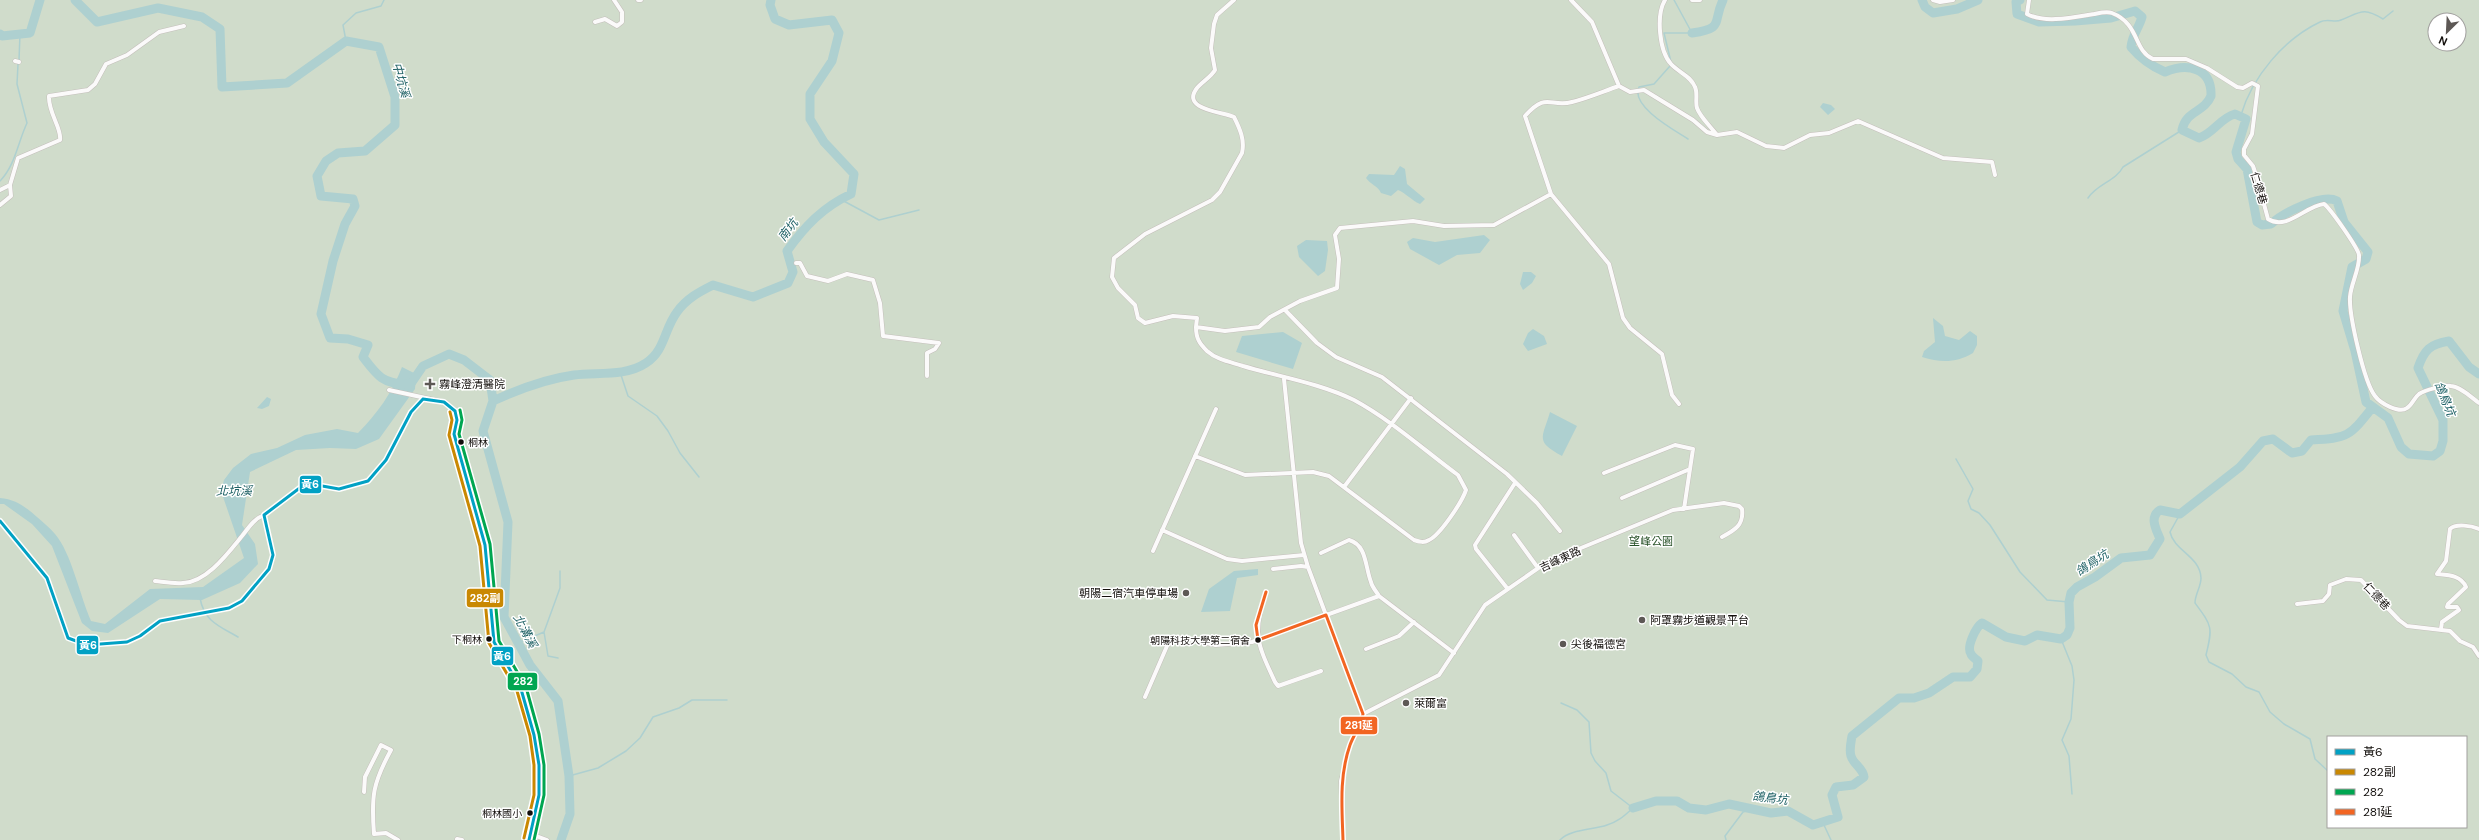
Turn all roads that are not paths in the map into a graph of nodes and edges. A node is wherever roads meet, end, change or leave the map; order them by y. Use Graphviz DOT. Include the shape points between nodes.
graph roads {
  1 [pos="614,0"];
  2 [pos="638,0"];
  3 [pos="641,0"];
  4 [pos="1234,0"];
  5 [pos="1571,0"];
  6 [pos="1665,0"];
  7 [pos="1692,0"];
  8 [pos="1700,0"];
  9 [pos="1933,0"];
  10 [pos="1953,0"];
  11 [pos="2029,0"];
  12 [pos="595,22"];
  13 [pos="184,26"];
  14 [pos="1620,86"];
  15 [pos="1717,135"];
  16 [pos="1995,175"];
  17 [pos="10,185"];
  18 [pos="0,190"];
  19 [pos="1550,194"];
  20 [pos="0,205"];
  21 [pos="796,263"];
  22 [pos="1285,310"];
  23 [pos="1196,327"];
  24 [pos="927,376"];
  25 [pos="1284,379"];
  26 [pos="390,390"];
  27 [pos="1410,398"];
  28 [pos="423,399"];
  29 [pos="2479,403"];
  30 [pos="1679,404"];
  31 [pos="1216,409"];
  32 [pos="456,411"];
  33 [pos="1390,425"];
  34 [pos="1195,456"];
  35 [pos="1690,469"];
  36 [pos="1293,473"];
  37 [pos="1604,473"];
  38 [pos="1515,483"];
  39 [pos="1344,487"];
  40 [pos="1622,498"];
  41 [pos="1684,509"];
  42 [pos="264,515"];
  43 [pos="0,521"];
  44 [pos="2479,529"];
  45 [pos="1162,530"];
  46 [pos="1560,531"];
  47 [pos="1514,535"];
  48 [pos="1722,538"];
  49 [pos="1153,551"];
  50 [pos="1321,553"];
  51 [pos="1304,555"];
  52 [pos="1308,567"];
  53 [pos="1538,568"];
  54 [pos="1273,569"];
  55 [pos="155,581"];
  56 [pos="1508,588"];
  57 [pos="1266,592"];
  58 [pos="1379,596"];
  59 [pos="2297,604"];
  60 [pos="1326,615"];
  61 [pos="1414,622"];
  62 [pos="2441,629"];
  63 [pos="1258,640"];
  64 [pos="1366,649"];
  65 [pos="1454,653"];
  66 [pos="2479,656"];
  67 [pos="1321,671"];
  68 [pos="1145,697"];
  69 [pos="1363,714"];
  70 [pos="364,792"];
  71 [pos="531,834"];
  72 [pos="398,840"];
  73 [pos="529,840"];
  74 [pos="547,840"];
  75 [pos="1343,840"];
  1 -- 12 [label="street" via="622,12 622,22 617,26 605,19"];
  2 -- 3 [label="street"];
  4 -- 23 [label="street" via="1216,16 1211,48 1215,70 1197,88 1194,96 1202,109 1234,117 1241,130 1242,153 1220,192 1212,200 1145,234 1114,258 1112,277 1118,288 1135,305 1138,318 1145,323 1173,316 1197,318"];
  5 -- 14 [label="street" via="1592,22"];
  6 -- 15 [label="street" via="1659,18 1660,34 1668,59 1691,80 1696,88 1697,108"];
  7 -- 8 [label="street"];
  9 -- 10 [label="street"];
  11 -- 29 [label="street, 仁德巷" via="2027,14 2049,19 2110,12 2121,18 2133,30 2141,48 2153,59 2186,59 2207,68 2237,87 2243,88 2252,83 2258,86 2252,134 2244,149 2244,155 2257,178 2268,218 2274,222 2286,222 2317,204 2324,204 2332,210 2356,246 2359,258 2350,295 2350,308 2367,379 2375,396 2394,408 2403,410 2408,408 2419,394 2453,386"];
  13 -- 17 [label="street" via="159,32 127,54 106,64 95,84 88,90 49,96 49,108 61,134 60,140 18,158"];
  14 -- 15 [label="street" via="1630,92 1642,90 1693,120 1707,132"];
  14 -- 19 [label="street" via="1571,103 1544,101 1533,106 1525,116"];
  15 -- 16 [label="street" via="1737,132 1766,146 1784,148 1810,136 1829,133 1858,121 1943,158 1992,162"];
  17 -- 18 [label="street"];
  17 -- 20 [label="street" via="11,196"];
  19 -- 22 [label="street" via="1494,225 1444,226 1413,221 1340,228 1335,234 1339,259 1337,288 1300,301"];
  19 -- 30 [label="street" via="1609,264 1623,318 1630,328 1662,354 1672,395"];
  21 -- 24 [label="street" via="800,263 807,276 828,281 847,274 873,280 880,303 884,336 939,343 935,349 927,353"];
  22 -- 23 [label="street" via="1254,329 1225,331"];
  22 -- 27 [label="street" via="1317,343 1336,357 1382,377"];
  23 -- 25 [label="street" via="1196,338 1208,352 1220,359"];
  25 -- 33 [label="street" via="1315,385 1353,400"];
  25 -- 36 [label="street"];
  26 -- 28 [label="street"];
  27 -- 33 [label="street"];
  27 -- 38 [label="street"];
  28 -- 32 [label="street" via="444,402"];
  28 -- 42 [label="street" via="411,412 386,460 368,480 340,488 311,484 301,487"];
  31 -- 34 [label="street"];
  32 -- 71 [label="street" via="454,434 485,545 494,642 499,656 525,697 540,762 539,802"];
  33 -- 39 [label="street"];
  33 -- 39 [label="street" via="1458,475 1466,490 1459,505 1434,538 1421,542 1405,534"];
  34 -- 36 [label="street" via="1245,476"];
  34 -- 45 [label="street"];
  35 -- 37 [label="street" via="1693,449 1675,446"];
  35 -- 40 [label="street"];
  35 -- 41 [label="street"];
  36 -- 39 [label="street" via="1321,473"];
  36 -- 51 [label="street" via="1297,519"];
  38 -- 46 [label="street" via="1537,503"];
  38 -- 56 [label="street" via="1475,545 1476,550"];
  41 -- 48 [label="street, 吉峰東路" via="1724,503 1739,506 1742,509 1741,523 1737,529"];
  41 -- 53 [label="street, 吉峰東路" via="1673,510"];
  42 -- 43 [label="street" via="272,555 269,569 242,601 229,608 160,621 127,642 87,645 68,638 47,578"];
  42 -- 55 [label="street" via="256,518 233,547 211,569 195,580 183,583"];
  44 -- 62 [label="street" via="2469,526 2453,526 2450,529 2446,561 2437,574 2454,576 2466,587 2448,604 2447,607 2457,607 2459,610 2442,622"];
  45 -- 49 [label="street"];
  45 -- 51 [label="street" via="1227,559 1242,561"];
  47 -- 53 [label="street"];
  50 -- 58 [label="street" via="1349,540 1356,542 1361,547 1371,583"];
  51 -- 52 [label="street"];
  52 -- 54 [label="street"];
  52 -- 60 [label="street"];
  53 -- 56 [label="street, 吉峰東路"];
  56 -- 65 [label="street, 吉峰東路" via="1486,605"];
  57 -- 63 [label="street" via="1256,626"];
  58 -- 60 [label="street"];
  58 -- 61 [label="street"];
  59 -- 62 [label="street, 仁德巷" via="2323,601 2328,597 2330,585 2346,579 2362,580 2407,626"];
  60 -- 63 [label="street"];
  60 -- 69 [label="street"];
  61 -- 64 [label="street" via="1399,636"];
  61 -- 65 [label="street"];
  62 -- 66 [label="street, 仁德巷" via="2450,631 2460,641 2473,647"];
  63 -- 67 [label="street" via="1278,686"];
  63 -- 68 [label="street" via="1216,645 1183,638 1174,639 1167,646"];
  65 -- 69 [label="street, 吉峰東路" via="1439,675"];
  69 -- 75 [label="street" via="1361,726 1350,744 1341,781"];
  70 -- 72 [label="street" via="365,777 382,745 391,750 378,775 373,794 374,834 386,833"];
  71 -- 73 [label="street"];
  71 -- 74 [label="street"];
}
